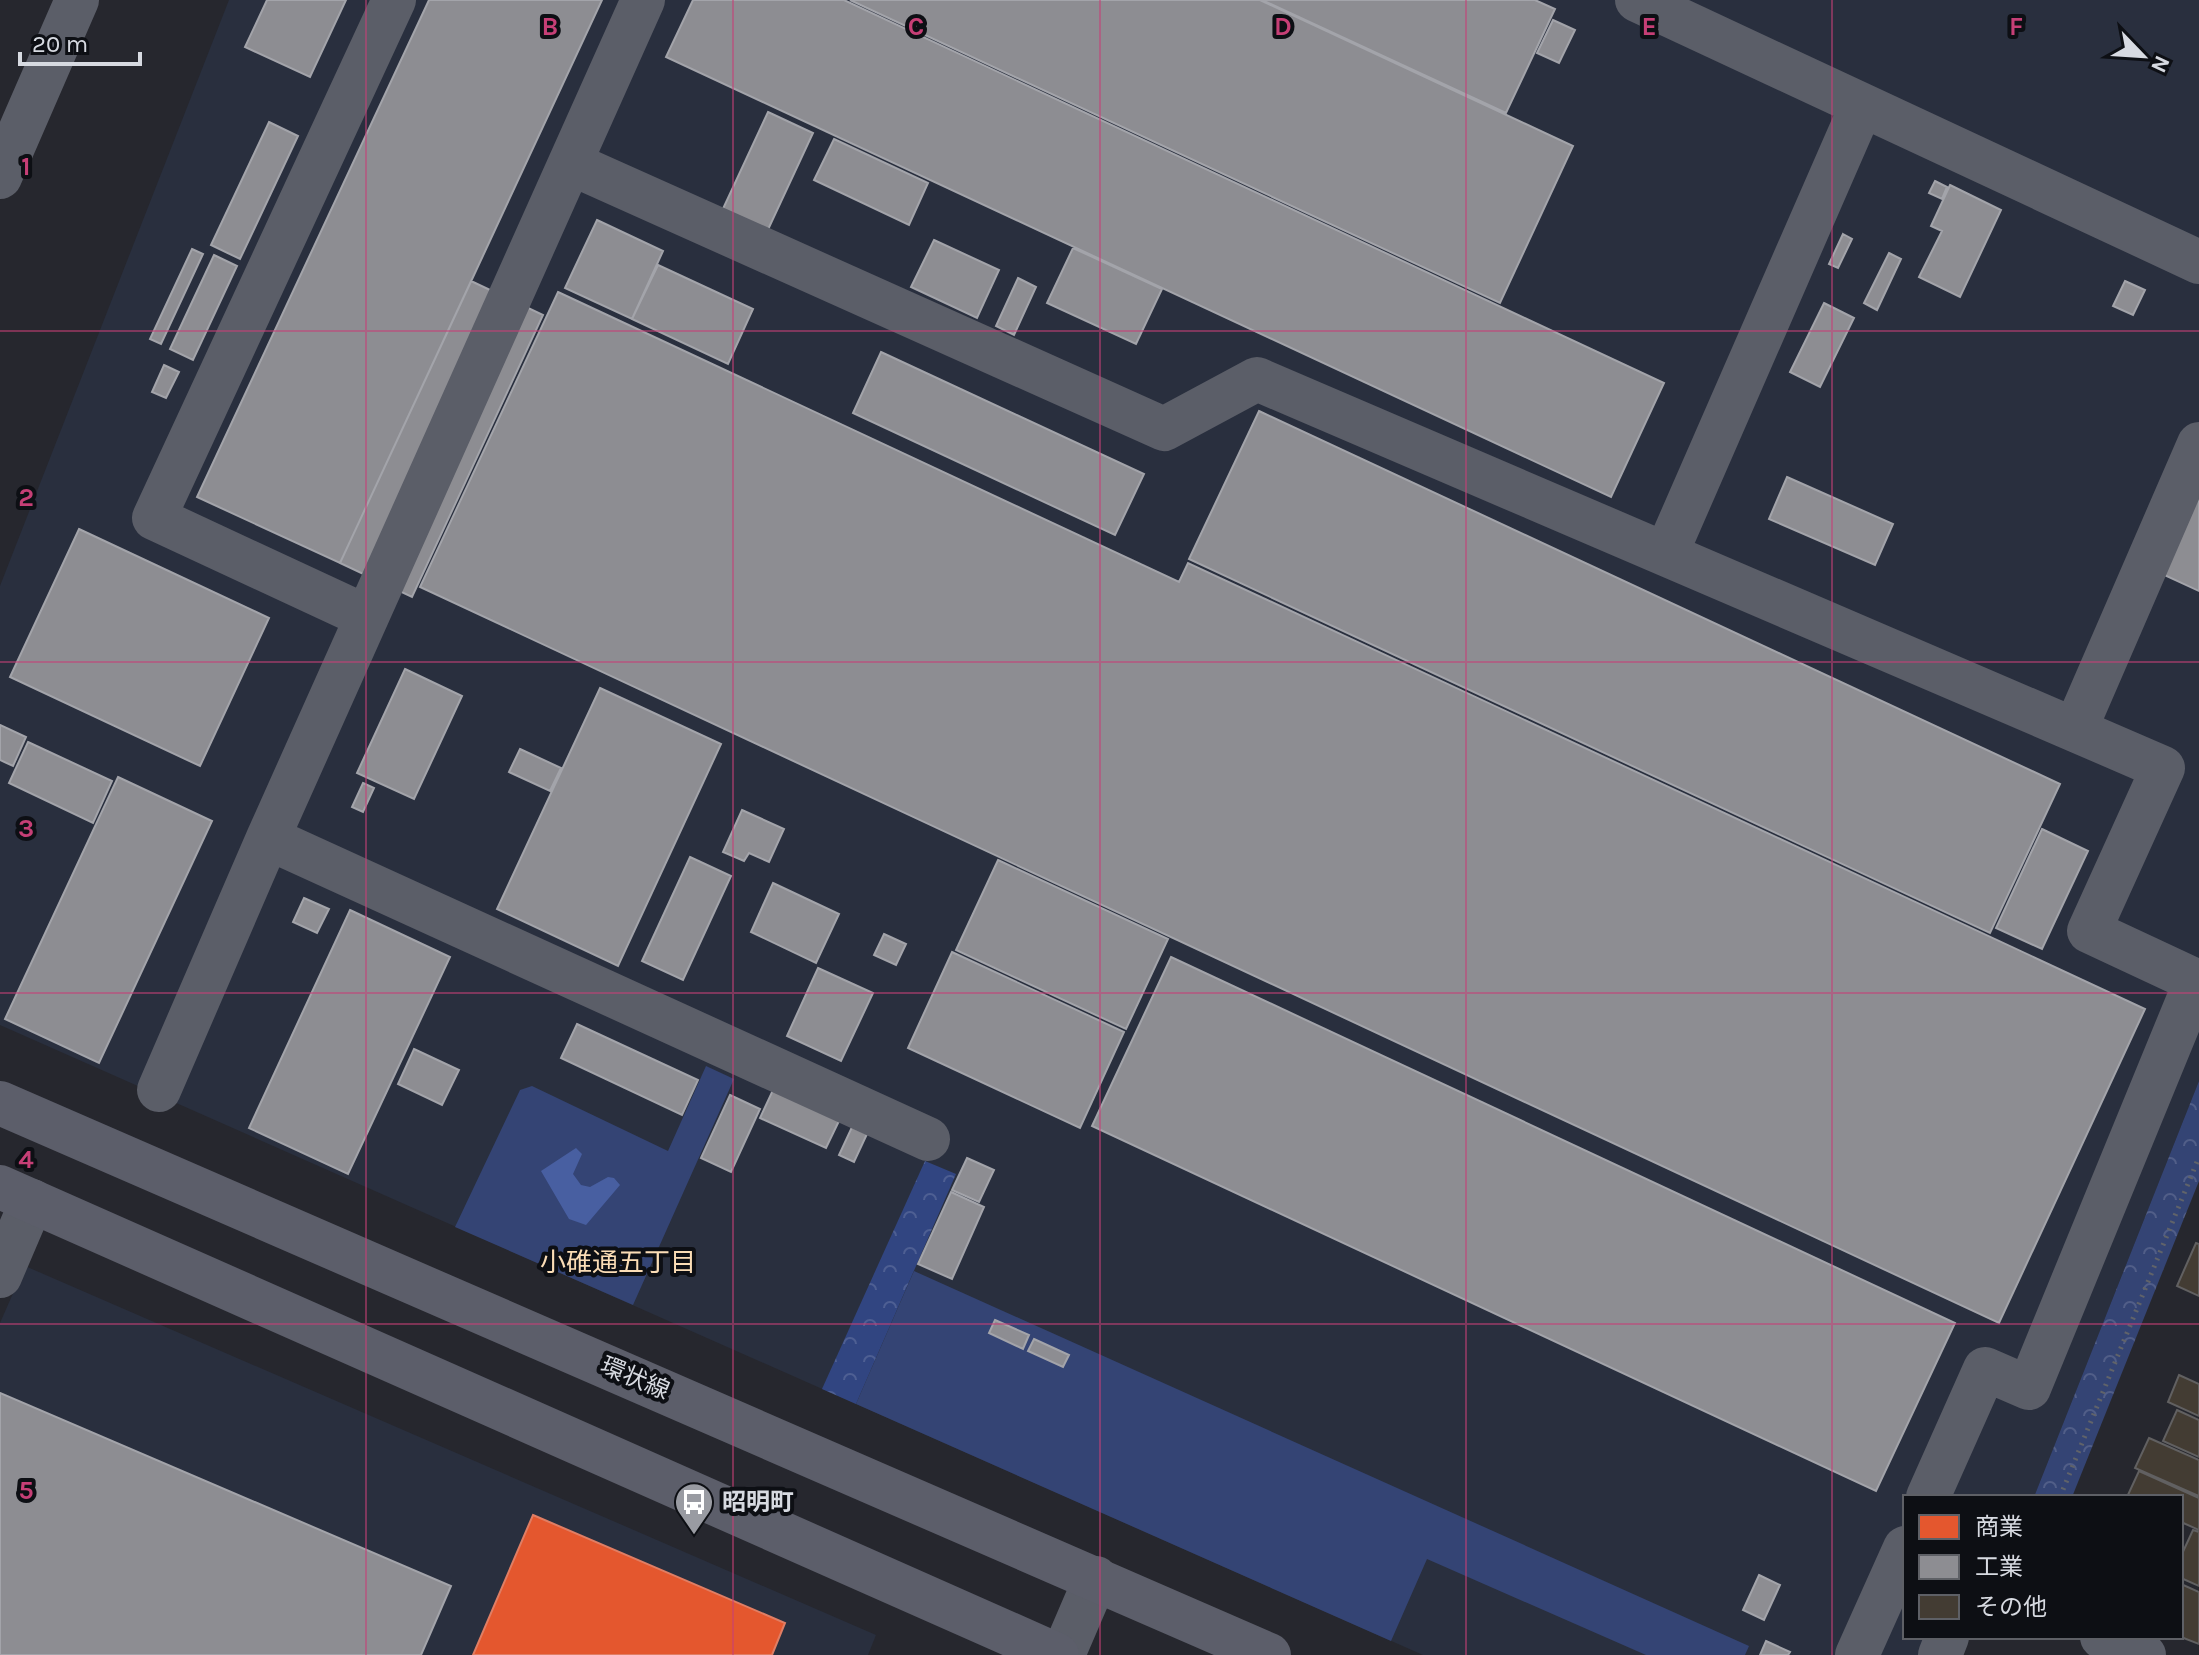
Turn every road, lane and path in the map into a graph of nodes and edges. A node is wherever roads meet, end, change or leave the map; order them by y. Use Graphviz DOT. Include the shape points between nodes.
graph roads {
  1 [pos="77,0"];
  2 [pos="394,0"];
  3 [pos="643,0"];
  4 [pos="1637,0"];
  5 [pos="1862,105"];
  6 [pos="570,163"];
  7 [pos="0,177"];
  8 [pos="2199,262"];
  9 [pos="2199,444"];
  10 [pos="1666,554"];
  11 [pos="367,617"];
  12 [pos="2075,730"];
  13 [pos="268,838"];
  14 [pos="159,1090"];
  15 [pos="0,1103"];
  16 [pos="928,1139"];
  17 [pos="2199,1157"];
  18 [pos="16,1194"];
  19 [pos="0,1276"];
  20 [pos="1929,1495"];
  21 [pos="2061,1495"];
  22 [pos="1903,1552"];
  23 [pos="1096,1578"];
  24 [pos="2107,1639"];
  25 [pos="1057,1655"];
  26 [pos="1063,1655"];
  27 [pos="1269,1655"];
  28 [pos="1857,1655"];
  29 [pos="2144,1655"];
  1 -- 7 [label="street"];
  2 -- 11 [label="street" via="154,518"];
  3 -- 6 [label="street"];
  4 -- 5 [label="street"];
  5 -- 8 [label="street"];
  5 -- 10 [label="street"];
  6 -- 10 [label="street" via="1164,429 1257,379"];
  6 -- 11 [label="street"];
  9 -- 12 [label="street"];
  10 -- 12 [label="street"];
  11 -- 13 [label="street"];
  12 -- 20 [label="street" via="2163,768 2089,931 2196,981 2029,1388 1985,1369"];
  13 -- 14 [label="street"];
  13 -- 16 [label="street"];
  15 -- 23 [label="main road, 環状線"];
  17 -- 21 [label="path"];
  18 -- 19 [label="street"];
  18 -- 25 [label="main road"];
  22 -- 28 [label="street"];
  23 -- 26 [label="street"];
  23 -- 27 [label="main road, 環状線"];
  24 -- 29 [label="street"];
}
